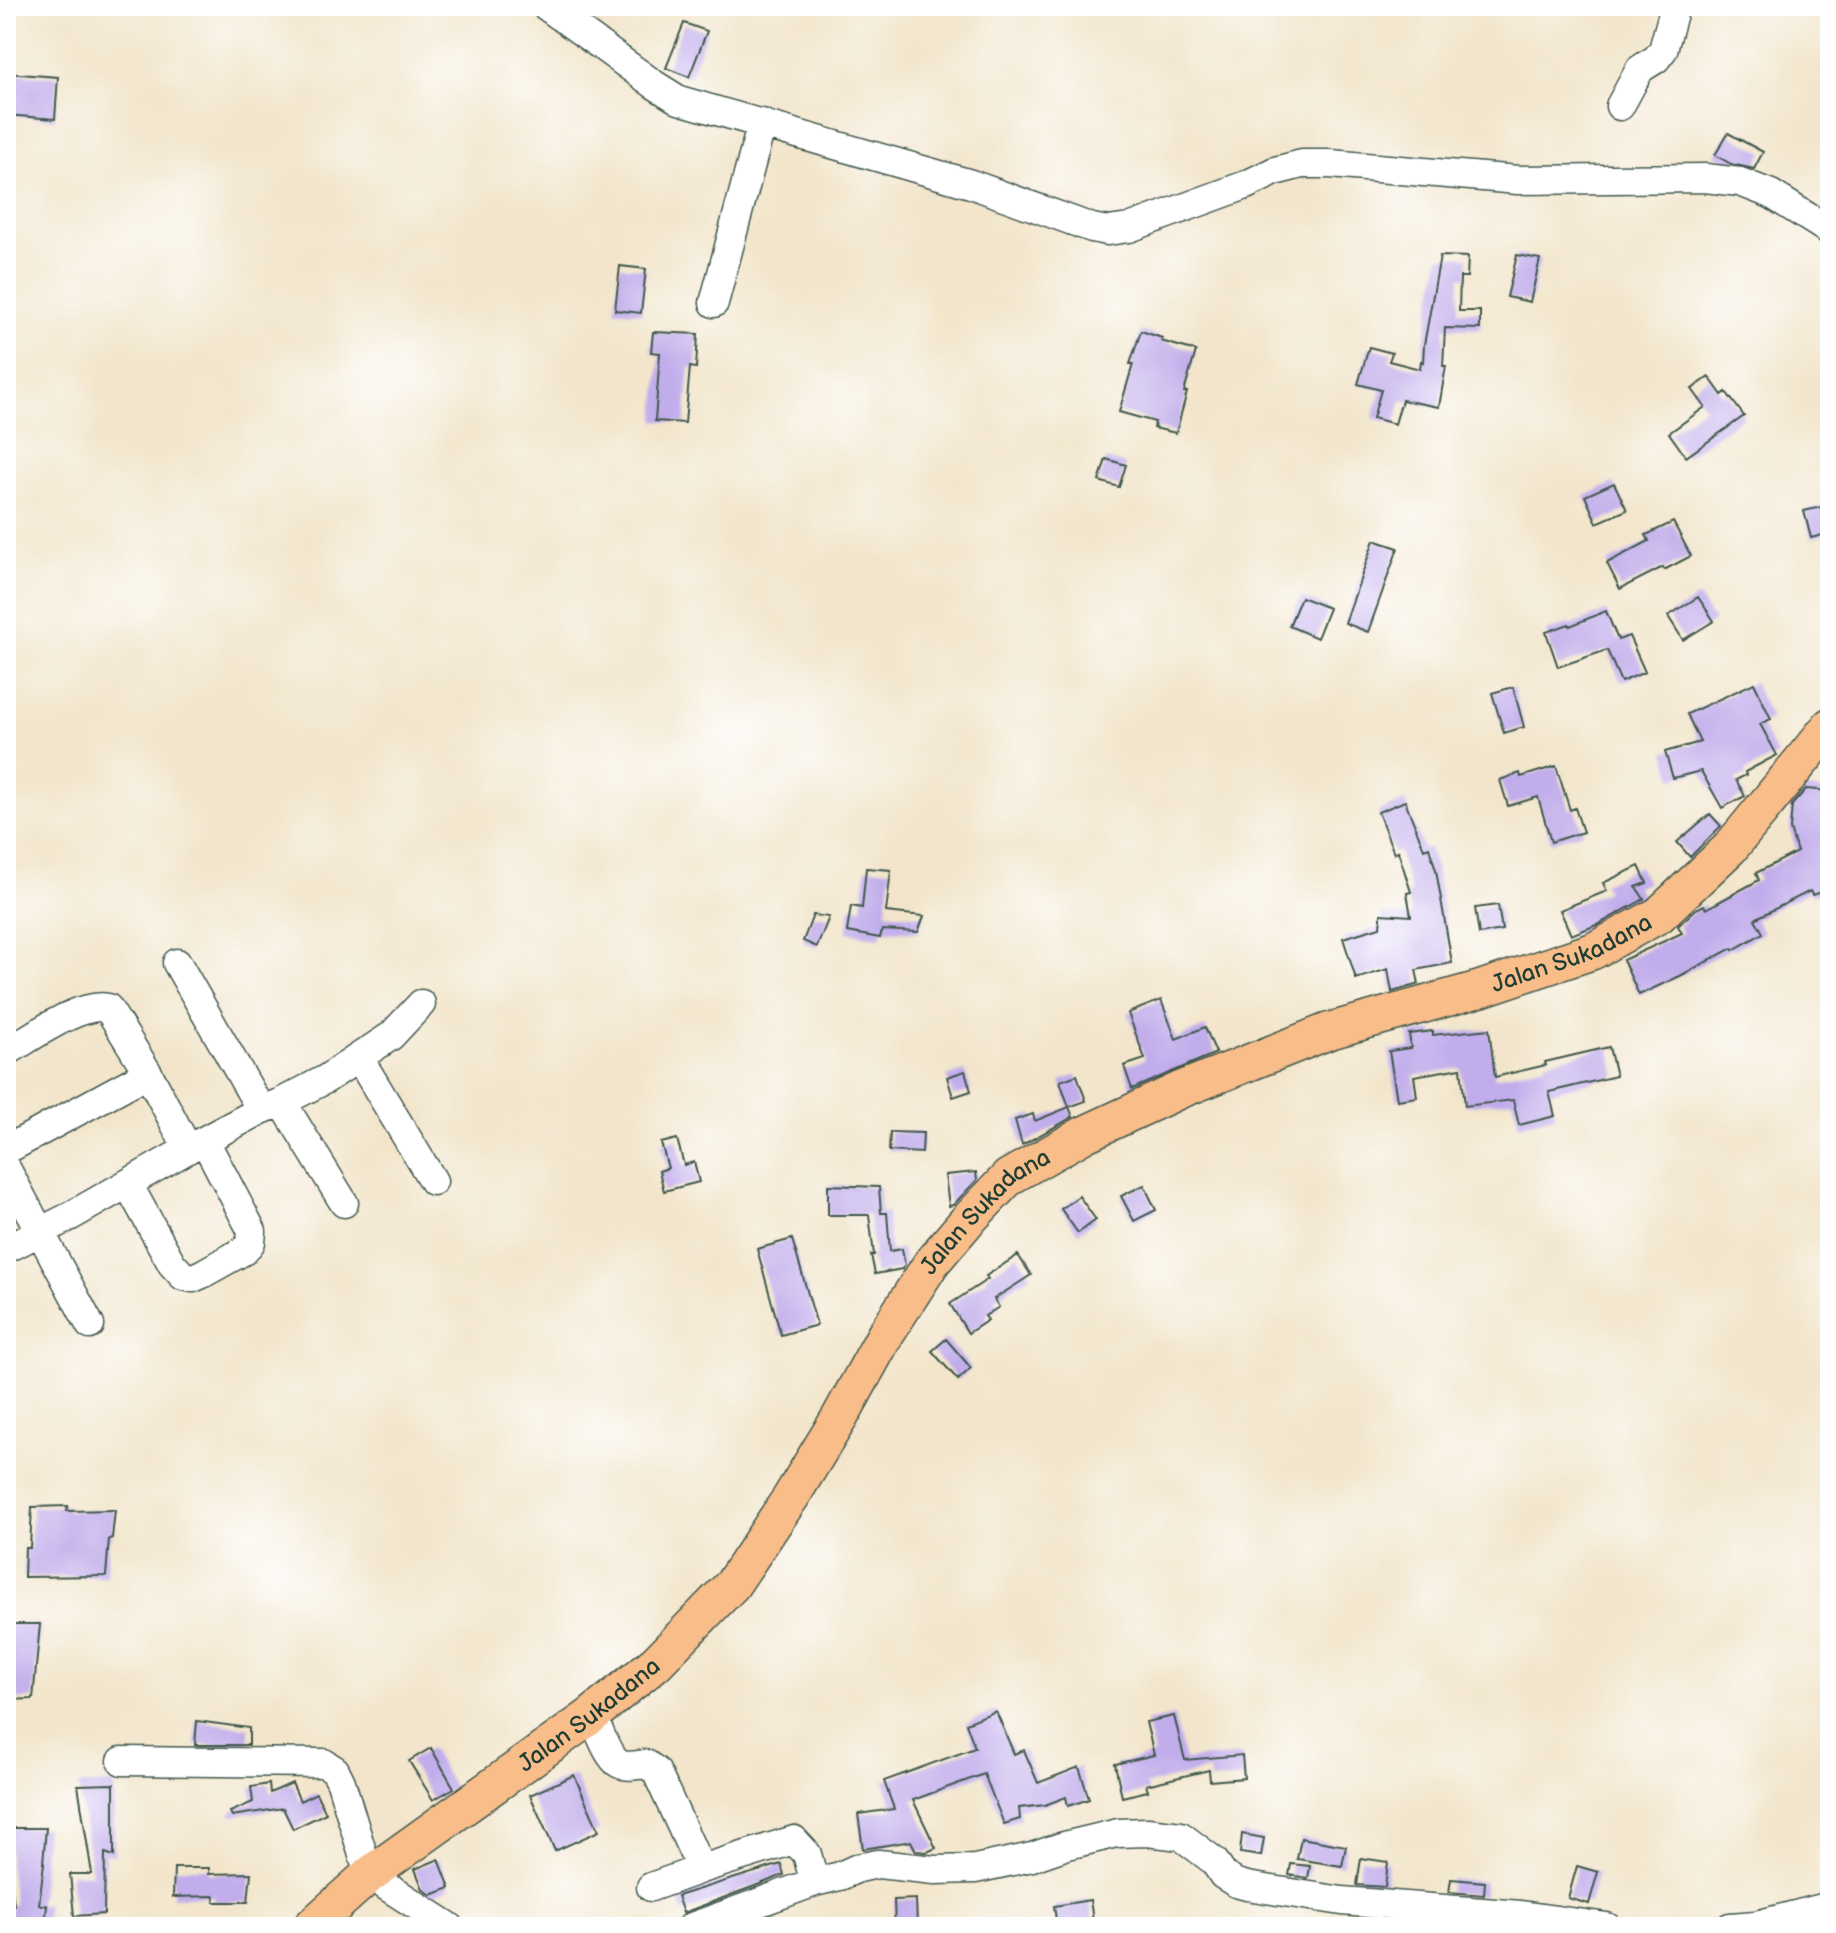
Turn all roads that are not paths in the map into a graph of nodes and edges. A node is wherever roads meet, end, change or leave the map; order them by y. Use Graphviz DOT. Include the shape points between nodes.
graph roads {
  1 [pos="546,6"];
  2 [pos="1675,6"];
  3 [pos="1620,106"];
  4 [pos="762,123"];
  5 [pos="1830,231"];
  6 [pos="714,303"];
  7 [pos="1830,726"];
  8 [pos="177,963"];
  9 [pos="421,1004"];
  10 [pos="6,1052"];
  11 [pos="359,1058"];
  12 [pos="148,1073"];
  13 [pos="271,1106"];
  14 [pos="196,1145"];
  15 [pos="6,1150"];
  16 [pos="6,1168"];
  17 [pos="433,1181"];
  18 [pos="128,1184"];
  19 [pos="344,1203"];
  20 [pos="41,1231"];
  21 [pos="6,1249"];
  22 [pos="90,1325"];
  23 [pos="592,1715"];
  24 [pos="122,1761"];
  25 [pos="701,1869"];
  26 [pos="811,1869"];
  27 [pos="369,1875"];
  28 [pos="651,1887"];
  29 [pos="1830,1906"];
  30 [pos="311,1927"];
  31 [pos="450,1927"];
  32 [pos="692,1927"];
  33 [pos="1607,1927"];
  34 [pos="1730,1927"];
  1 -- 4 [label="street" via="679,100"];
  2 -- 3 [label="street" via="1663,50 1640,69"];
  4 -- 5 [label="street" via="971,184 1108,231 1129,228 1302,164 1518,180 1740,182 1771,194"];
  4 -- 6 [label="street"];
  7 -- 23 [label="main road, Jalan Sukadana" via="1730,848 1659,915 1593,951 1329,1031 1180,1090 1009,1177 932,1262 732,1585 656,1663"];
  8 -- 13 [label="street"];
  9 -- 11 [label="street" via="391,1036"];
  10 -- 12 [label="street" via="68,1016 98,1006 108,1008"];
  11 -- 13 [label="street"];
  11 -- 17 [label="street"];
  12 -- 14 [label="street"];
  12 -- 15 [label="street"];
  13 -- 14 [label="street"];
  13 -- 19 [label="street"];
  14 -- 18 [label="street"];
  14 -- 18 [label="street" via="252,1231 245,1250 193,1278 183,1276"];
  16 -- 20 [label="street"];
  18 -- 20 [label="street"];
  20 -- 21 [label="street"];
  20 -- 22 [label="street"];
  23 -- 25 [label="street" via="618,1763 646,1764 656,1771"];
  23 -- 27 [label="main road, Jalan Sukadana"];
  24 -- 27 [label="street" via="324,1763 341,1782"];
  25 -- 26 [label="street" via="794,1840 807,1854"];
  25 -- 28 [label="street"];
  27 -- 30 [label="main road, Jalan Sukadana"];
  27 -- 31 [label="street"];
  29 -- 34 [label="street"];
  32 -- 33 [label="street" via="858,1868 878,1864 975,1869 1118,1833 1147,1832 1181,1836 1214,1861 1223,1875 1247,1886 1342,1901"];
}
